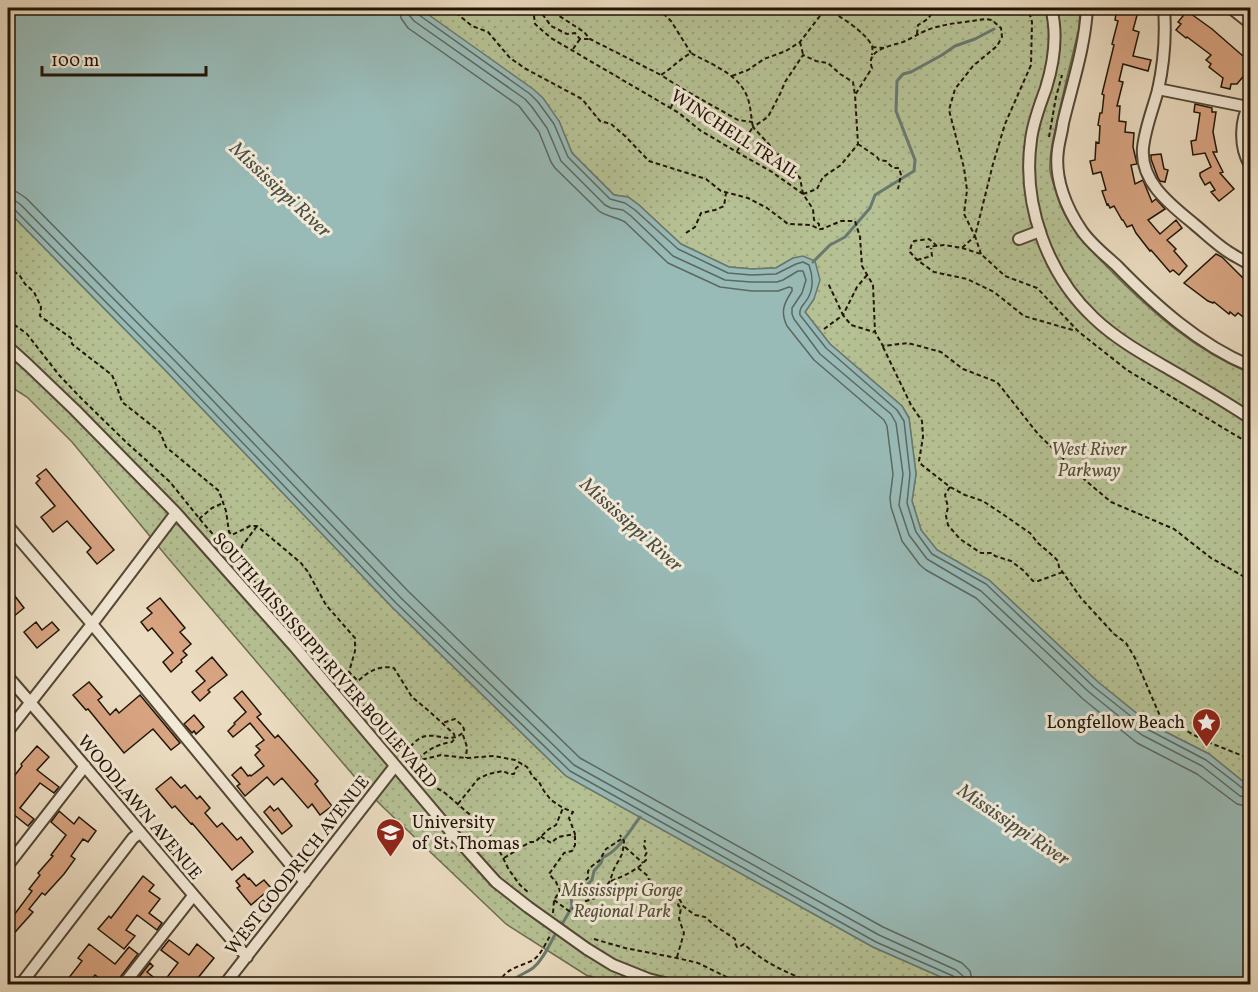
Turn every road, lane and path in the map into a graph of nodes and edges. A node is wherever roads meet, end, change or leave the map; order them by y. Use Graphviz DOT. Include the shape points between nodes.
graph roads {
  1 [pos="450,8"];
  2 [pos="533,8"];
  3 [pos="538,8"];
  4 [pos="547,8"];
  5 [pos="658,8"];
  6 [pos="825,8"];
  7 [pos="932,8"];
  8 [pos="1028,8"];
  9 [pos="1051,8"];
  10 [pos="1087,8"];
  11 [pos="1164,8"];
  12 [pos="1231,8"];
  13 [pos="1251,22"];
  14 [pos="918,34"];
  15 [pos="580,39"];
  16 [pos="590,39"];
  17 [pos="800,42"];
  18 [pos="872,47"];
  19 [pos="884,48"];
  20 [pos="573,50"];
  21 [pos="691,53"];
  22 [pos="803,55"];
  23 [pos="872,55"];
  24 [pos="1062,73"];
  25 [pos="661,75"];
  26 [pos="732,76"];
  27 [pos="681,88"];
  28 [pos="1158,89"];
  29 [pos="855,95"];
  30 [pos="1249,105"];
  31 [pos="671,108"];
  32 [pos="752,122"];
  33 [pos="753,127"];
  34 [pos="858,144"];
  35 [pos="1048,145"];
  36 [pos="737,152"];
  37 [pos="1251,165"];
  38 [pos="898,189"];
  39 [pos="726,193"];
  40 [pos="803,194"];
  41 [pos="819,229"];
  42 [pos="1040,231"];
  43 [pos="686,233"];
  44 [pos="975,236"];
  45 [pos="1019,239"];
  46 [pos="938,246"];
  47 [pos="926,248"];
  48 [pos="931,248"];
  49 [pos="962,248"];
  50 [pos="981,254"];
  51 [pos="917,260"];
  52 [pos="1251,265"];
  53 [pos="8,266"];
  54 [pos="867,274"];
  55 [pos="828,283"];
  56 [pos="843,315"];
  57 [pos="8,320"];
  58 [pos="824,329"];
  59 [pos="875,332"];
  60 [pos="1079,332"];
  61 [pos="883,346"];
  62 [pos="8,347"];
  63 [pos="1251,366"];
  64 [pos="1251,418"];
  65 [pos="1251,444"];
  66 [pos="950,487"];
  67 [pos="223,502"];
  68 [pos="176,513"];
  69 [pos="200,519"];
  70 [pos="8,526"];
  71 [pos="257,526"];
  72 [pos="239,563"];
  73 [pos="1063,572"];
  74 [pos="1251,580"];
  75 [pos="92,624"];
  76 [pos="8,677"];
  77 [pos="30,702"];
  78 [pos="442,723"];
  79 [pos="8,730"];
  80 [pos="463,735"];
  81 [pos="455,738"];
  82 [pos="399,745"];
  83 [pos="396,748"];
  84 [pos="1251,751"];
  85 [pos="405,754"];
  86 [pos="466,758"];
  87 [pos="1249,759"];
  88 [pos="522,764"];
  89 [pos="85,766"];
  90 [pos="395,766"];
  91 [pos="458,804"];
  92 [pos="563,808"];
  93 [pos="140,833"];
  94 [pos="540,836"];
  95 [pos="645,840"];
  96 [pos="624,846"];
  97 [pos="503,859"];
  98 [pos="643,863"];
  99 [pos="8,866"];
  100 [pos="638,868"];
  101 [pos="611,881"];
  102 [pos="304,882"];
  103 [pos="580,885"];
  104 [pos="193,896"];
  105 [pos="535,898"];
  106 [pos="554,900"];
  107 [pos="680,900"];
  108 [pos="594,939"];
  109 [pos="247,957"];
  110 [pos="677,958"];
  111 [pos="21,984"];
  112 [pos="124,984"];
  113 [pos="225,984"];
  114 [pos="668,984"];
  115 [pos="741,984"];
  116 [pos="815,984"];
  1 -- 39 [label="path" via="472,26 489,32 510,58 582,99 600,121 611,124 649,161 706,179"];
  2 -- 20 [label="path, WINCHELL TRAIL" via="535,24"];
  3 -- 15 [label="path" via="551,26 567,34 575,33"];
  4 -- 16 [label="path"];
  5 -- 21 [label="path"];
  6 -- 17 [label="path"];
  6 -- 18 [label="path" via="851,24"];
  7 -- 14 [label="path" via="928,19 918,25"];
  8 -- 44 [label="path" via="1032,22 1031,65 1005,124"];
  9 -- 42 [label="street" via="1053,62 1035,118 1028,163"];
  10 -- 63 [label="street" via="1086,29 1058,150 1057,172 1071,214 1083,232 1169,316 1198,338"];
  11 -- 28 [label="street" via="1164,55"];
  12 -- 13 [label="street"];
  14 -- 19 [label="path"];
  14 -- 44 [label="path" via="985,19 1001,28 997,46 973,66 955,89 949,110 964,168 964,214"];
  15 -- 16 [label="path"];
  15 -- 20 [label="path"];
  16 -- 25 [label="path"];
  17 -- 22 [label="path"];
  17 -- 26 [label="path"];
  18 -- 19 [label="path"];
  18 -- 23 [label="path"];
  19 -- 23 [label="path"];
  20 -- 31 [label="path, WINCHELL TRAIL"];
  21 -- 25 [label="path"];
  21 -- 26 [label="path"];
  22 -- 29 [label="path" via="828,63 853,82"];
  22 -- 33 [label="path" via="768,117"];
  23 -- 29 [label="path" via="872,69"];
  24 -- 35 [label="path"];
  25 -- 27 [label="path"];
  26 -- 32 [label="path" via="748,99"];
  27 -- 31 [label="path"];
  27 -- 32 [label="path" via="738,120"];
  28 -- 30 [label="street"];
  28 -- 52 [label="street" via="1142,150 1144,168 1169,204"];
  29 -- 34 [label="path"];
  30 -- 37 [label="street" via="1242,143"];
  31 -- 36 [label="path, WINCHELL TRAIL"];
  32 -- 33 [label="path"];
  33 -- 36 [label="path"];
  33 -- 40 [label="path" via="800,178"];
  34 -- 38 [label="path" via="879,160 886,160 892,168 899,168"];
  34 -- 40 [label="path" via="841,165 823,177 817,189"];
  36 -- 40 [label="path, WINCHELL TRAIL"];
  39 -- 41 [label="path" via="748,198 788,224"];
  39 -- 43 [label="path" via="724,206 701,213 695,227"];
  40 -- 41 [label="path, WINCHELL TRAIL"];
  41 -- 54 [label="path" via="841,221 855,221 862,266"];
  42 -- 45 [label="street"];
  42 -- 64 [label="street" via="1062,279 1094,318 1137,350"];
  44 -- 49 [label="path"];
  44 -- 50 [label="path"];
  46 -- 48 [label="path"];
  46 -- 49 [label="path"];
  46 -- 51 [label="path" via="929,239 914,241 910,252"];
  47 -- 48 [label="path"];
  48 -- 51 [label="path" via="932,256"];
  49 -- 50 [label="path"];
  50 -- 60 [label="path" via="1005,276 1037,288"];
  51 -- 60 [label="path" via="934,272 967,279 994,292 1024,316"];
  53 -- 67 [label="path" via="34,292 41,307 40,316 112,375 122,402 160,432 166,447 219,492"];
  54 -- 56 [label="path"];
  54 -- 59 [label="path" via="873,285"];
  55 -- 56 [label="path"];
  56 -- 58 [label="path"];
  56 -- 59 [label="path" via="851,325"];
  57 -- 69 [label="path" via="27,334 59,375 170,482"];
  59 -- 61 [label="path"];
  60 -- 65 [label="path" via="1127,370"];
  61 -- 66 [label="path" via="922,421 919,461"];
  61 -- 74 [label="path" via="908,343 941,352 963,369 996,382 1038,434 1111,502 1174,529 1211,558"];
  62 -- 68 [label="street, SOUTH MISSISSIPPI RIVER BOULEVARD"];
  66 -- 73 [label="path" via="983,501 1030,533 1058,561"];
  66 -- 73 [label="path" via="945,495 946,516 960,540 981,553 1011,561 1034,581"];
  67 -- 69 [label="path"];
  67 -- 71 [label="path" via="232,535"];
  68 -- 75 [label="street"];
  68 -- 90 [label="street, SOUTH MISSISSIPPI RIVER BOULEVARD"];
  69 -- 72 [label="path"];
  70 -- 75 [label="street"];
  71 -- 72 [label="path" via="242,546"];
  71 -- 78 [label="path" via="301,563 326,605 355,638 349,672 358,681 377,668 394,668 412,697"];
  72 -- 82 [label="path"];
  73 -- 87 [label="path" via="1082,598 1126,643 1160,716"];
  75 -- 77 [label="street"];
  75 -- 102 [label="street"];
  76 -- 77 [label="street, WOODLAWN AVENUE"];
  77 -- 79 [label="street"];
  77 -- 89 [label="street, WOODLAWN AVENUE"];
  78 -- 80 [label="path" via="454,719 465,729"];
  78 -- 81 [label="path"];
  80 -- 81 [label="path"];
  80 -- 86 [label="path"];
  81 -- 85 [label="path" via="425,735"];
  81 -- 86 [label="path" via="428,750 420,760 441,755"];
  82 -- 83 [label="path"];
  82 -- 85 [label="path"];
  84 -- 87 [label="path"];
  85 -- 91 [label="path" via="422,778"];
  86 -- 88 [label="path" via="494,756"];
  88 -- 91 [label="path" via="514,774 503,771 478,779"];
  88 -- 92 [label="path" via="551,800"];
  89 -- 93 [label="street, WOODLAWN AVENUE"];
  89 -- 99 [label="street"];
  90 -- 102 [label="street, WEST GOODRICH AVENUE"];
  90 -- 114 [label="street, SOUTH MISSISSIPPI RIVER BOULEVARD, bridge" via="496,882 528,908 613,965"];
  91 -- 97 [label="path" via="493,838"];
  92 -- 94 [label="path" via="556,825"];
  92 -- 94 [label="path" via="573,812 569,819 575,834 558,837 551,843"];
  93 -- 104 [label="street, WOODLAWN AVENUE"];
  93 -- 111 [label="street"];
  94 -- 97 [label="path"];
  95 -- 98 [label="path" via="647,852"];
  96 -- 98 [label="path"];
  96 -- 101 [label="path"];
  96 -- 103 [label="path" via="621,836 606,849"];
  97 -- 105 [label="path" via="520,885"];
  98 -- 100 [label="path"];
  100 -- 101 [label="path"];
  100 -- 107 [label="path"];
  101 -- 106 [label="path" via="601,895 569,911"];
  102 -- 109 [label="street, WEST GOODRICH AVENUE"];
  104 -- 109 [label="street, WOODLAWN AVENUE"];
  104 -- 112 [label="street"];
  107 -- 110 [label="path" via="679,919 684,933"];
  107 -- 116 [label="path" via="695,915 705,917 735,939 737,947 744,944 767,962"];
  108 -- 110 [label="path"];
  109 -- 113 [label="street, WEST GOODRICH AVENUE"];
  110 -- 115 [label="path" via="698,963"];
}
